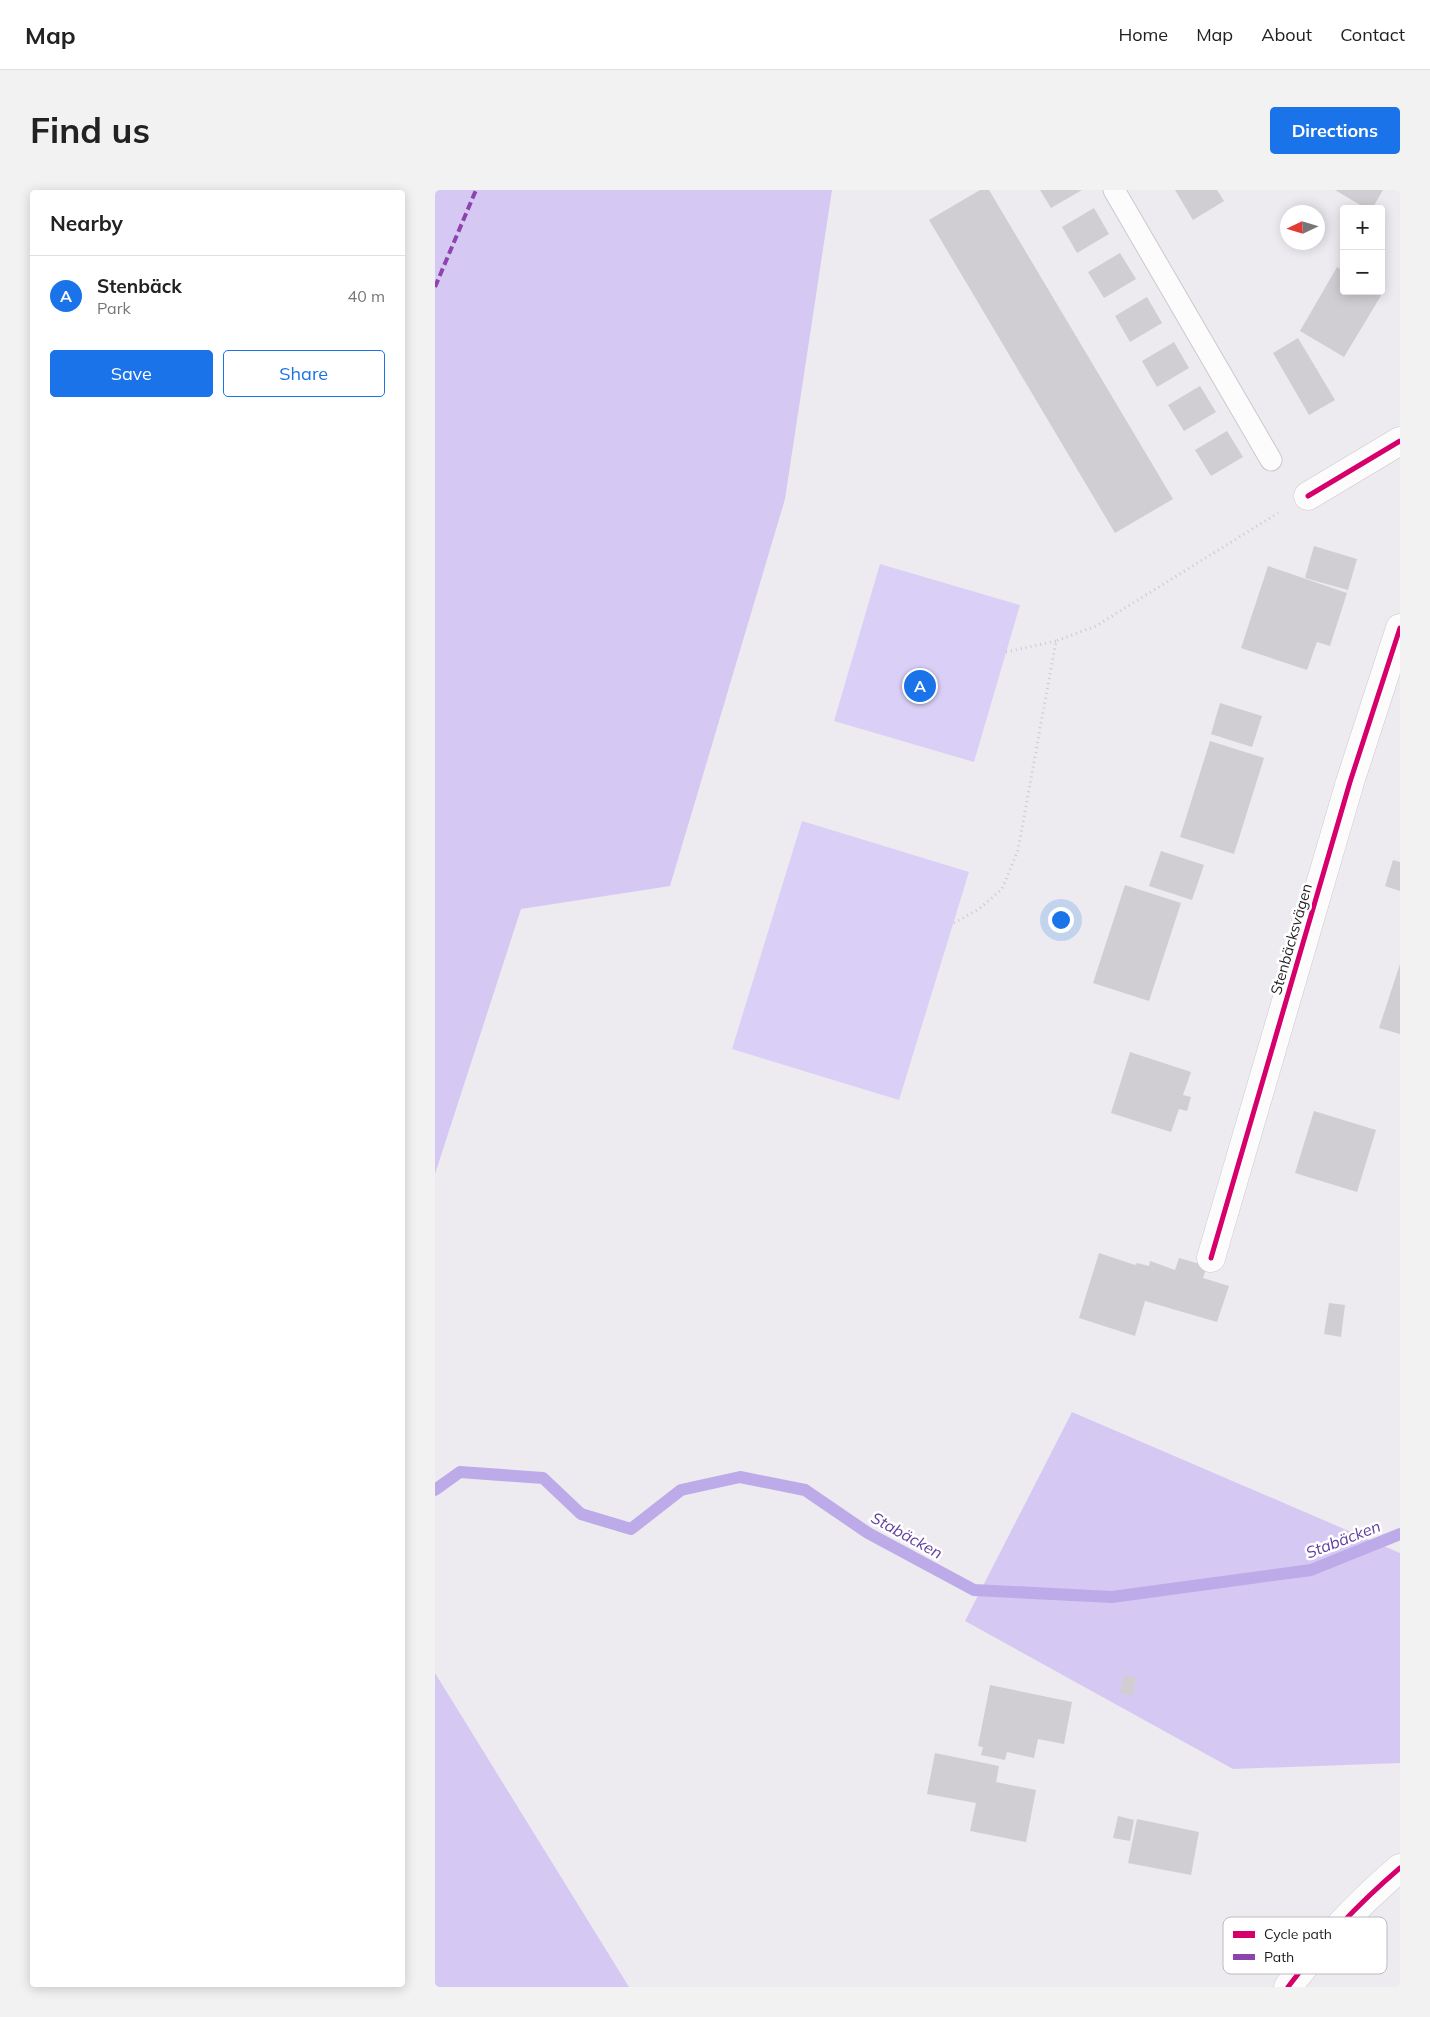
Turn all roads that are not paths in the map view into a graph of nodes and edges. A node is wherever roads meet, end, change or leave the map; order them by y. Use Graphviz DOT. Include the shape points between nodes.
graph roads {
  1 [pos="1114,190"];
  2 [pos="1400,441"];
  3 [pos="1271,460"];
  4 [pos="1308,496"];
  5 [pos="1400,628"];
  6 [pos="1211,1258"];
  7 [pos="1400,1868"];
  8 [pos="1348,1917"];
  9 [pos="1298,1974"];
  10 [pos="1288,1987"];
  1 -- 3 [label="lane"];
  2 -- 4 [label="street"];
  5 -- 6 [label="street, Stenbäcksvägen" via="1347,792"];
  7 -- 8 [label="street"];
  9 -- 10 [label="street"];
}
